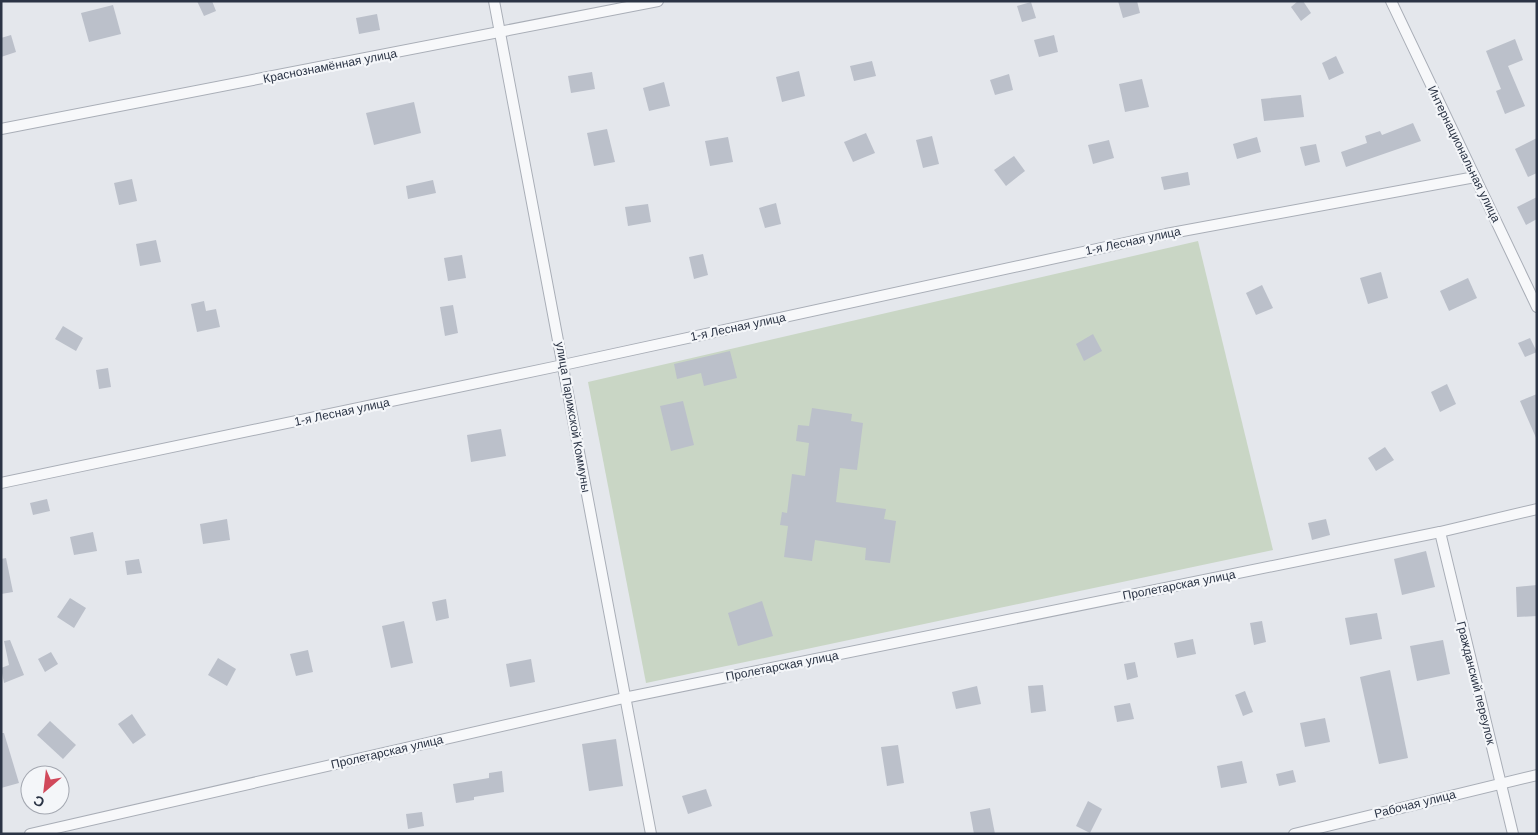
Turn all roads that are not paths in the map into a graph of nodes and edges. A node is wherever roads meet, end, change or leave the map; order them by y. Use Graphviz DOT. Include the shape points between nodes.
graph roads {
  1 [pos="494,1"];
  2 [pos="658,1"];
  3 [pos="1391,1"];
  4 [pos="502,33"];
  5 [pos="1,129"];
  6 [pos="1475,177"];
  7 [pos="1537,307"];
  8 [pos="563,365"];
  9 [pos="1,483"];
  10 [pos="1537,508"];
  11 [pos="1440,532"];
  12 [pos="624,698"];
  13 [pos="1537,775"];
  14 [pos="1500,783"];
  15 [pos="30,834"];
  16 [pos="651,834"];
  17 [pos="1294,834"];
  18 [pos="1513,834"];
  1 -- 4 [label="street, улица Парижской Коммуны"];
  2 -- 4 [label="street, Краснознамённая улица"];
  3 -- 6 [label="street, Интернациональная улица"];
  4 -- 5 [label="street, Краснознамённая улица"];
  4 -- 8 [label="street, улица Парижской Коммуны"];
  6 -- 7 [label="street, Интернациональная улица"];
  6 -- 8 [label="street, 1-я Лесная улица" via="1166,234"];
  8 -- 9 [label="street, 1-я Лесная улица"];
  8 -- 12 [label="street, улица Парижской Коммуны"];
  10 -- 11 [label="street, Пролетарская улица"];
  11 -- 12 [label="street, Пролетарская улица"];
  11 -- 14 [label="street, Гражданский переулок"];
  12 -- 15 [label="street, Пролетарская улица"];
  12 -- 16 [label="street, улица Парижской Коммуны"];
  13 -- 14 [label="street, Рабочая улица"];
  14 -- 17 [label="street, Рабочая улица"];
  14 -- 18 [label="street, Гражданский переулок"];
}
